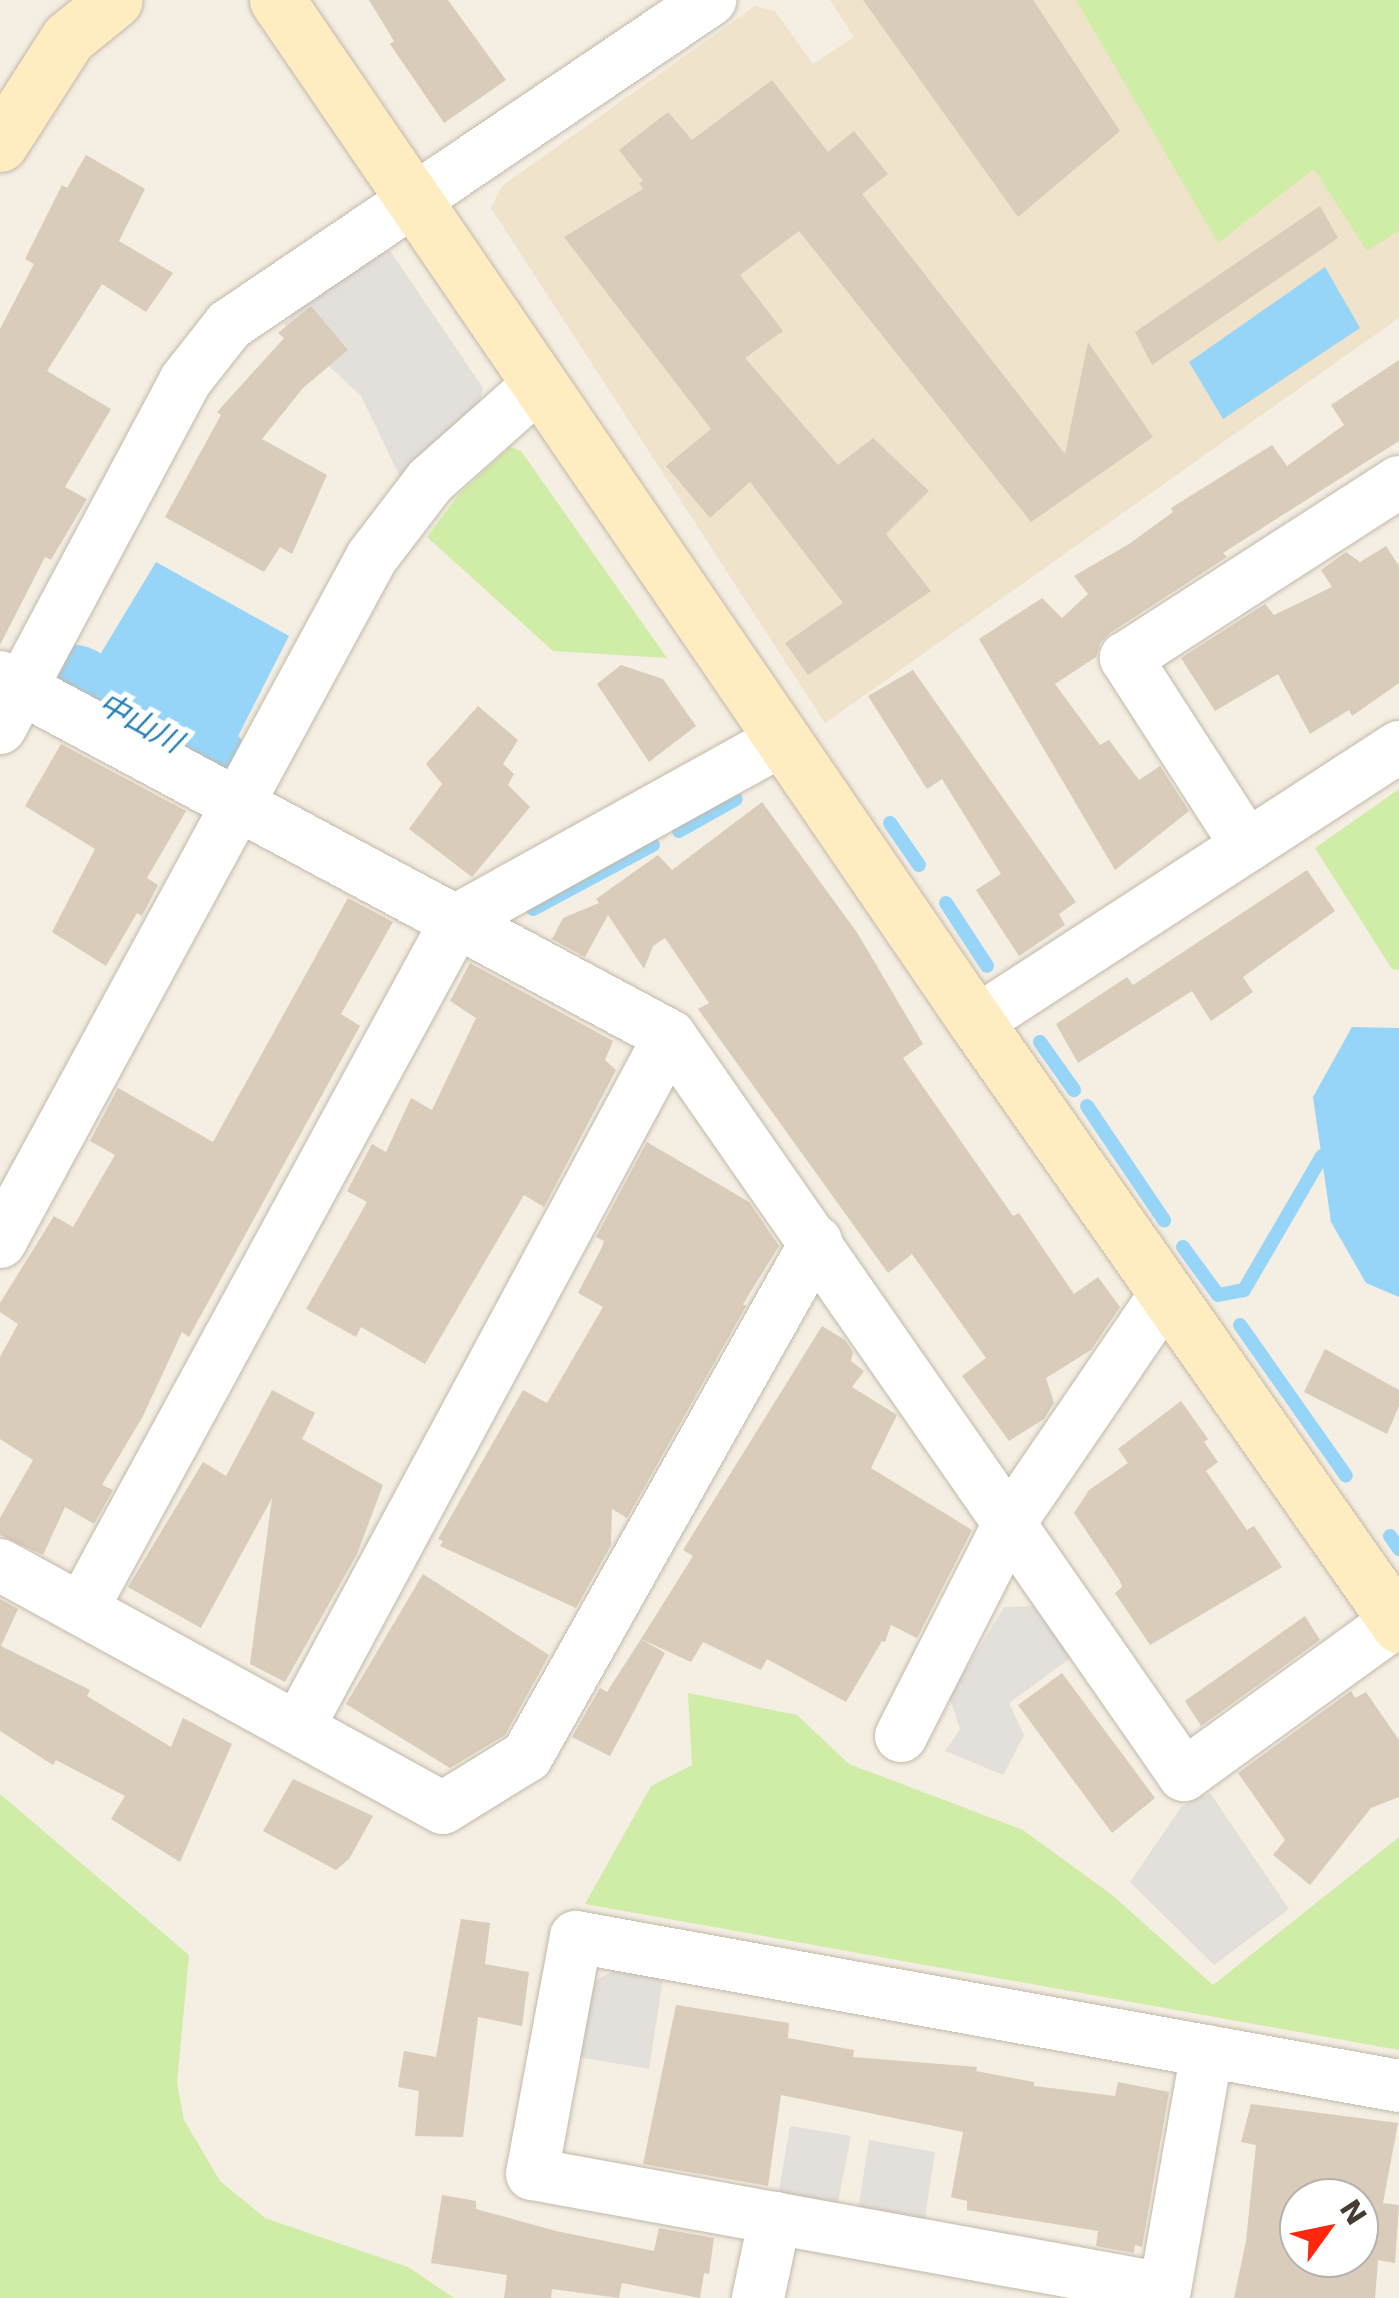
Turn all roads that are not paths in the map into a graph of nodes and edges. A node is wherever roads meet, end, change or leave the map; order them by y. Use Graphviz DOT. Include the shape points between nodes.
graph roads {
  1 [pos="115,0"];
  2 [pos="277,0"];
  3 [pos="710,0"];
  4 [pos="0,144"];
  5 [pos="413,200"];
  6 [pos="538,385"];
  7 [pos="1399,482"];
  8 [pos="7,698"];
  9 [pos="782,740"];
  10 [pos="1399,747"];
  11 [pos="236,806"];
  12 [pos="1247,846"];
  13 [pos="457,920"];
  14 [pos="976,1022"];
  15 [pos="670,1036"];
  16 [pos="0,1242"];
  17 [pos="816,1242"];
  18 [pos="1166,1293"];
  19 [pos="1010,1522"];
  20 [pos="0,1565"];
  21 [pos="83,1607"];
  22 [pos="1398,1623"];
  23 [pos="299,1726"];
  24 [pos="901,1736"];
  25 [pos="1207,2052"];
  26 [pos="1399,2086"];
  27 [pos="775,2218"];
  28 [pos="758,2298"];
  1 -- 4 [label="street" via="68,38"];
  2 -- 5 [label="street"];
  3 -- 5 [label="street"];
  5 -- 6 [label="street"];
  5 -- 8 [label="street" via="228,326 185,381"];
  6 -- 9 [label="street"];
  6 -- 11 [label="street" via="430,481 372,557"];
  7 -- 12 [label="street" via="1126,658"];
  8 -- 11 [label="street"];
  9 -- 13 [label="street"];
  9 -- 14 [label="street"];
  10 -- 12 [label="street"];
  11 -- 13 [label="street"];
  11 -- 16 [label="street"];
  12 -- 14 [label="street"];
  13 -- 15 [label="street"];
  13 -- 21 [label="street"];
  14 -- 18 [label="street"];
  15 -- 17 [label="street"];
  15 -- 23 [label="street"];
  17 -- 19 [label="street"];
  17 -- 23 [label="street" via="527,1756 443,1808"];
  18 -- 19 [label="street"];
  18 -- 22 [label="street"];
  19 -- 22 [label="street" via="1184,1774"];
  19 -- 24 [label="street"];
  20 -- 21 [label="street"];
  21 -- 23 [label="street"];
  25 -- 26 [label="street"];
  25 -- 27 [label="street" via="1165,2289"];
  25 -- 27 [label="street" via="576,1937 532,2174"];
  27 -- 28 [label="street"];
}
